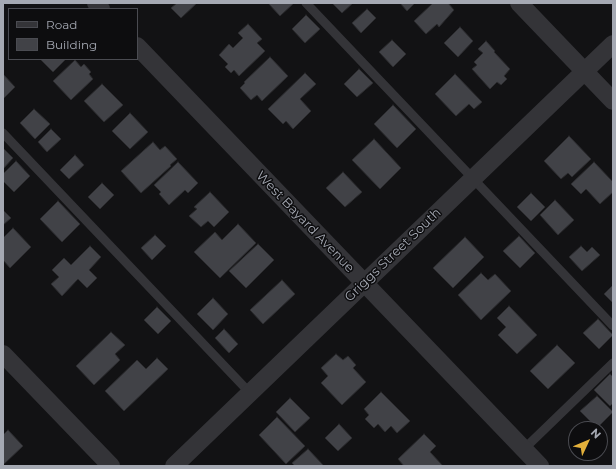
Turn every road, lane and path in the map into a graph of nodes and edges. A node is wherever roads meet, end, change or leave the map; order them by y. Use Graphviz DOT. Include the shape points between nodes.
graph roads {
  1 [pos="306,3"];
  2 [pos="519,3"];
  3 [pos="613,44"];
  4 [pos="138,47"];
  5 [pos="584,71"];
  6 [pos="613,101"];
  7 [pos="3,133"];
  8 [pos="472,179"];
  9 [pos="364,283"];
  10 [pos="613,326"];
  11 [pos="3,354"];
  12 [pos="613,363"];
  13 [pos="250,393"];
  14 [pos="524,449"];
  15 [pos="110,466"];
  16 [pos="174,466"];
  17 [pos="540,466"];
  1 -- 8 [label="lane"];
  2 -- 5 [label="street"];
  3 -- 5 [label="street, Griggs Street South"];
  4 -- 9 [label="street, West Bayard Avenue"];
  5 -- 6 [label="street"];
  5 -- 8 [label="street, Griggs Street South"];
  7 -- 13 [label="lane"];
  8 -- 9 [label="street, Griggs Street South"];
  8 -- 10 [label="lane"];
  9 -- 13 [label="street, Griggs Street South"];
  9 -- 14 [label="street, West Bayard Avenue"];
  11 -- 15 [label="street"];
  12 -- 14 [label="lane"];
  13 -- 16 [label="street, Griggs Street South"];
  14 -- 17 [label="street, West Bayard Avenue"];
}
